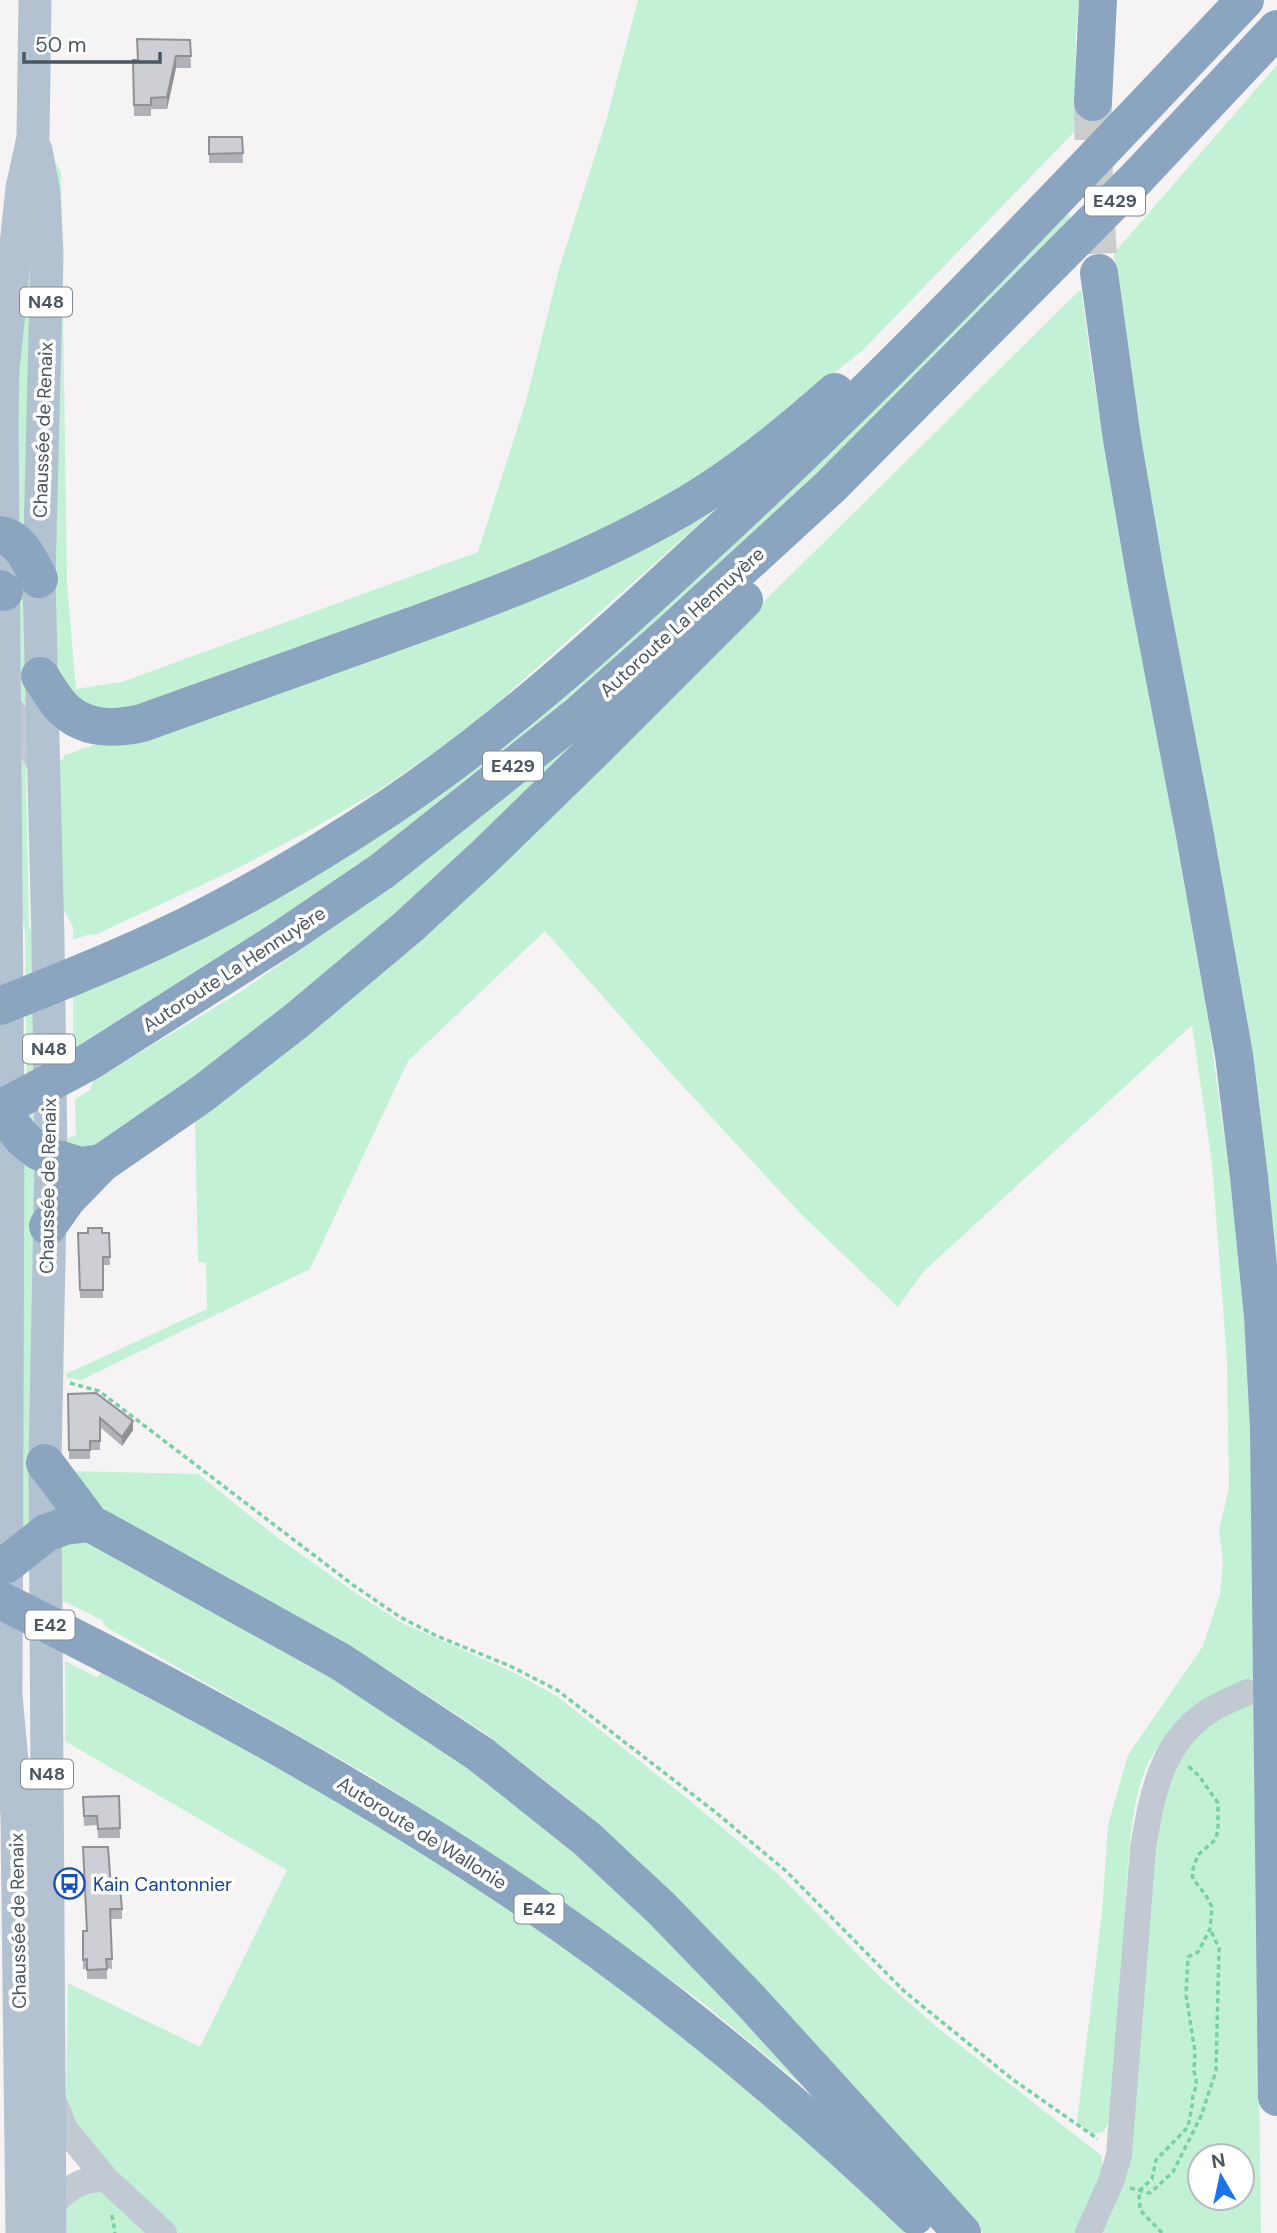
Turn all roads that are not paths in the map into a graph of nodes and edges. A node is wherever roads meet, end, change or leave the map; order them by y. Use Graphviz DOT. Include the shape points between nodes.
graph roads {
  1 [pos="35,0"];
  2 [pos="1098,0"];
  3 [pos="1245,0"];
  4 [pos="1277,29"];
  5 [pos="1093,102"];
  6 [pos="33,138"];
  7 [pos="1011,247"];
  8 [pos="1100,272"];
  9 [pos="897,421"];
  10 [pos="1,535"];
  11 [pos="14,587"];
  12 [pos="1,635"];
  13 [pos="40,676"];
  14 [pos="1,704"];
  15 [pos="42,772"];
  16 [pos="0,1006"];
  17 [pos="4,1114"];
  18 [pos="51,1157"];
  19 [pos="102,1163"];
  20 [pos="48,1226"];
  21 [pos="45,1463"];
  22 [pos="90,1523"];
  23 [pos="46,1533"];
  24 [pos="4,1582"];
  25 [pos="1248,1692"];
  26 [pos="50,2093"];
  27 [pos="1277,2097"];
  28 [pos="106,2179"];
  29 [pos="50,2220"];
  30 [pos="22,2233"];
  31 [pos="163,2233"];
  32 [pos="933,2233"];
  33 [pos="962,2233"];
  34 [pos="1088,2233"];
  1 -- 6 [label="main road, N48"];
  2 -- 5 [label="highway"];
  3 -- 7 [label="highway, Autoroute La Hennuyère / E429"];
  4 -- 9 [label="highway, Autoroute La Hennuyère / E429"];
  6 -- 10 [label="main road, Chaussée de Renaix / N48" via="22,188 4,369"];
  6 -- 11 [label="main road, Chaussée de Renaix / N48" via="44,194 47,254"];
  7 -- 13 [label="highway" via="956,278 835,393 719,483 661,519 578,560 467,606 119,728 98,727 75,717 60,705"];
  7 -- 16 [label="highway, Autoroute La Hennuyère / E429" via="801,458 648,599 484,737 392,805 222,907 160,939"];
  8 -- 27 [label="highway" via="1144,572 1234,1055 1263,1316 1269,1428"];
  9 -- 17 [label="highway, Autoroute La Hennuyère / E429" via="576,717 382,871 202,992"];
  9 -- 19 [label="highway" via="870,472 483,858 296,1021"];
  10 -- 11 [label="highway" via="10,537 24,552"];
  11 -- 12 [label="main road, Chaussée de Renaix / N48"];
  11 -- 13 [label="main road, Chaussée de Renaix / N48"];
  12 -- 14 [label="main road, Chaussée de Renaix / N48"];
  13 -- 15 [label="main road, Chaussée de Renaix / N48"];
  14 -- 15 [label="street" via="13,711"];
  14 -- 17 [label="main road, Chaussée de Renaix / N48"];
  15 -- 18 [label="main road, Chaussée de Renaix / N48"];
  17 -- 18 [label="highway" via="23,1139"];
  17 -- 24 [label="main road, Chaussée de Renaix / N48"];
  18 -- 19 [label="highway" via="80,1167"];
  18 -- 20 [label="main road, Chaussée de Renaix / N48"];
  19 -- 20 [label="highway"];
  20 -- 21 [label="main road, Chaussée de Renaix / N48"];
  21 -- 22 [label="highway"];
  21 -- 23 [label="main road, Chaussée de Renaix / N48"];
  22 -- 23 [label="highway" via="65,1525"];
  22 -- 33 [label="highway" via="341,1662 480,1754 587,1839 662,1908 751,2001"];
  23 -- 24 [label="highway"];
  23 -- 26 [label="main road, Chaussée de Renaix / N48"];
  24 -- 30 [label="main road, Chaussée de Renaix / N48" via="6,1696 17,1816"];
  24 -- 32 [label="highway, Autoroute de Wallonie / E42" via="100,1650 321,1770 509,1888 752,2068"];
  25 -- 34 [label="street" via="1209,1711 1187,1730 1165,1760 1151,1799 1143,1847 1119,2155"];
  26 -- 28 [label="street" via="65,2129"];
  26 -- 29 [label="main road, Chaussée de Renaix / N48"];
  28 -- 29 [label="street" via="88,2179 71,2187"];
  28 -- 31 [label="street"];
}
